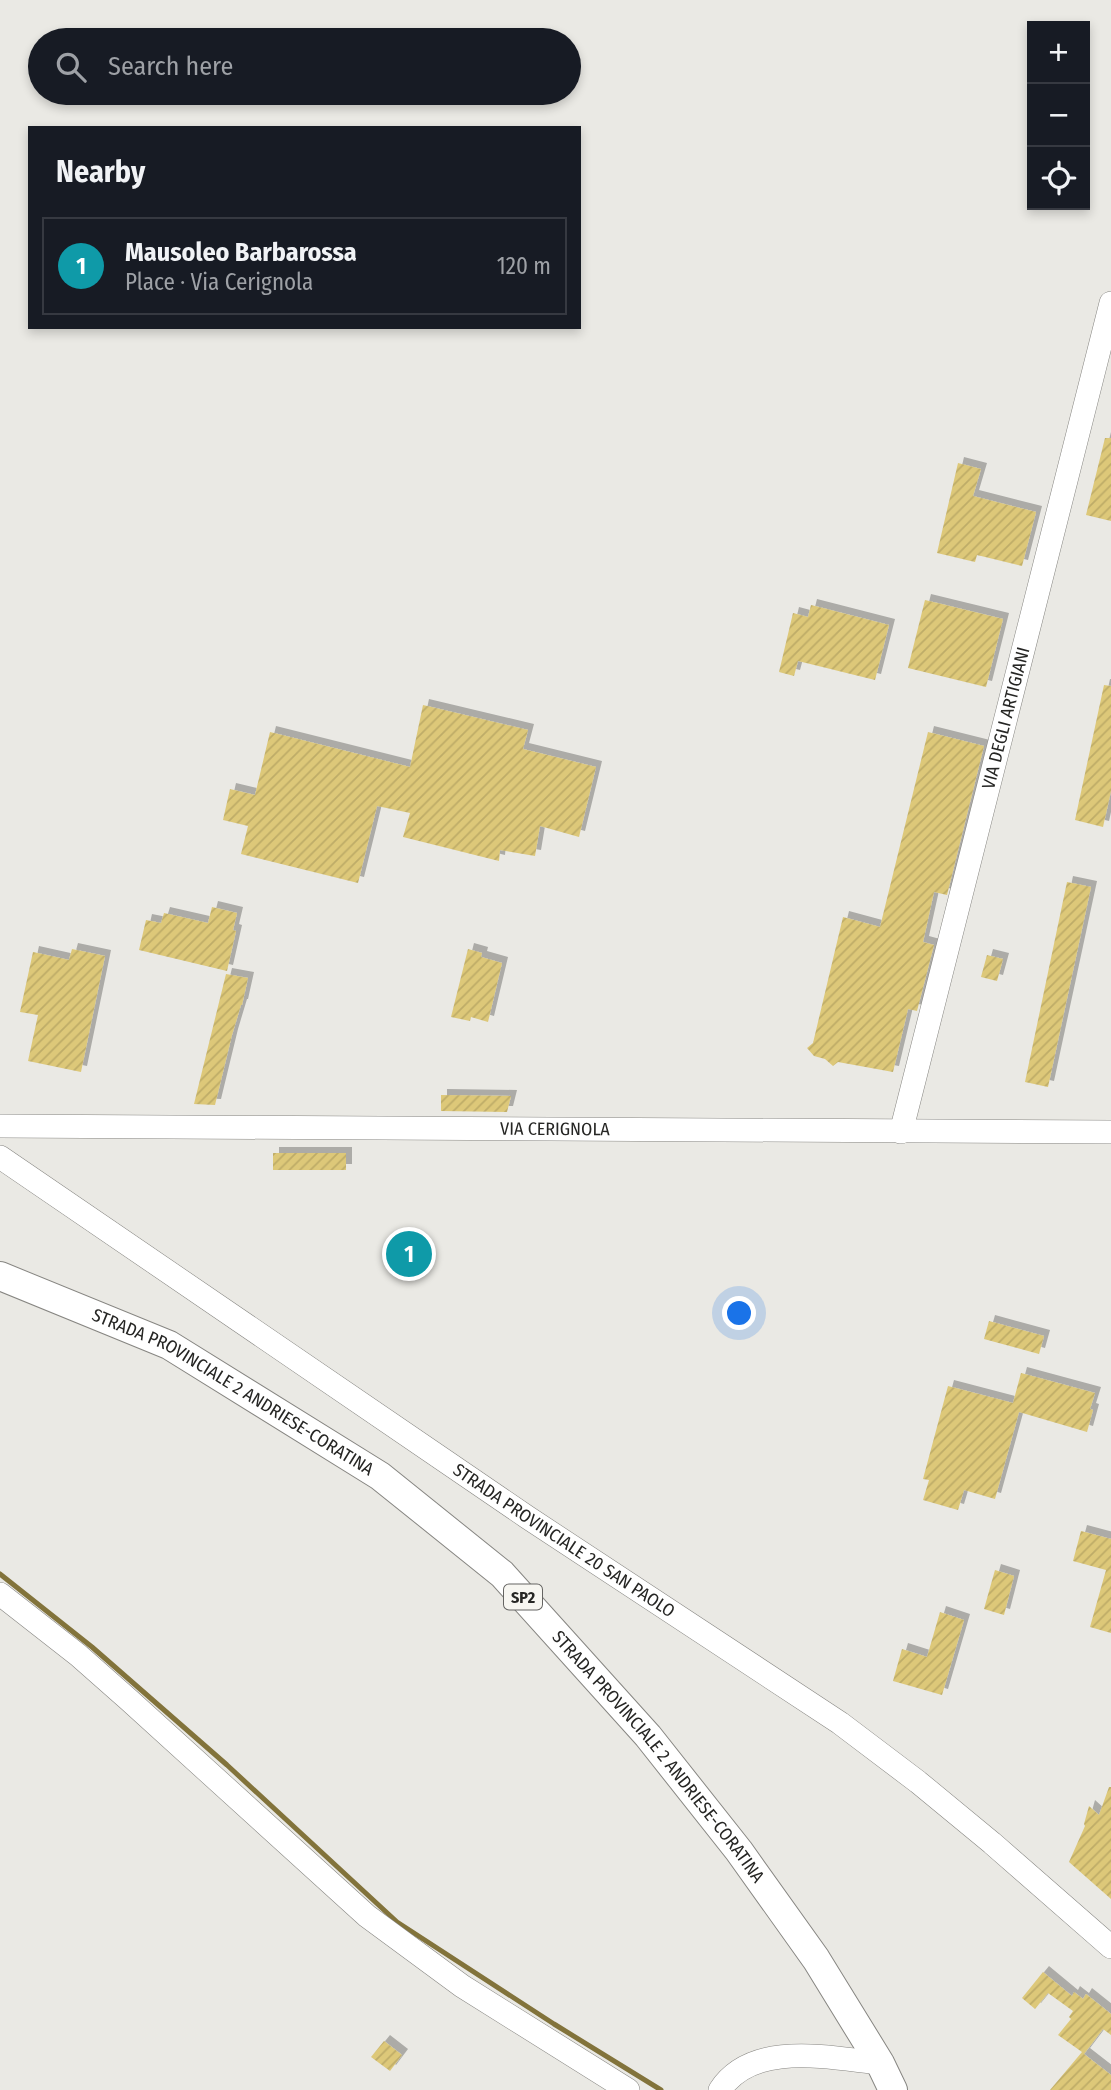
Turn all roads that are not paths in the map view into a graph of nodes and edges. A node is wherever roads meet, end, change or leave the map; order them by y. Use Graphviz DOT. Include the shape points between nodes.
graph roads {
  1 [pos="1111,303"];
  2 [pos="0,1126"];
  3 [pos="901,1132"];
  4 [pos="1111,1132"];
  5 [pos="0,1157"];
  6 [pos="0,1276"];
  7 [pos="0,1594"];
  8 [pos="1111,1947"];
  9 [pos="880,2063"];
  10 [pos="725,2084"];
  11 [pos="628,2090"];
  12 [pos="893,2090"];
  1 -- 3 [label="street, VIA DEGLI ARTIGIANI"];
  2 -- 3 [label="street, VIA CERIGNOLA"];
  3 -- 4 [label="street, VIA CERIGNOLA"];
  5 -- 8 [label="street, STRADA PROVINCIALE 20 SAN PAOLO" via="527,1517 840,1723 992,1843"];
  6 -- 9 [label="main road, STRADA PROVINCIALE 2 ANDRIESE-CORATINA / SP2" via="169,1345 380,1476 502,1574 648,1736 738,1850 816,1959"];
  7 -- 11 [label="street" via="78,1655 367,1916 462,1986"];
  9 -- 10 [label="street" via="775,2057 749,2064"];
  9 -- 12 [label="main road, STRADA PROVINCIALE 2 ANDRIESE-CORATINA / SP2"];
}
